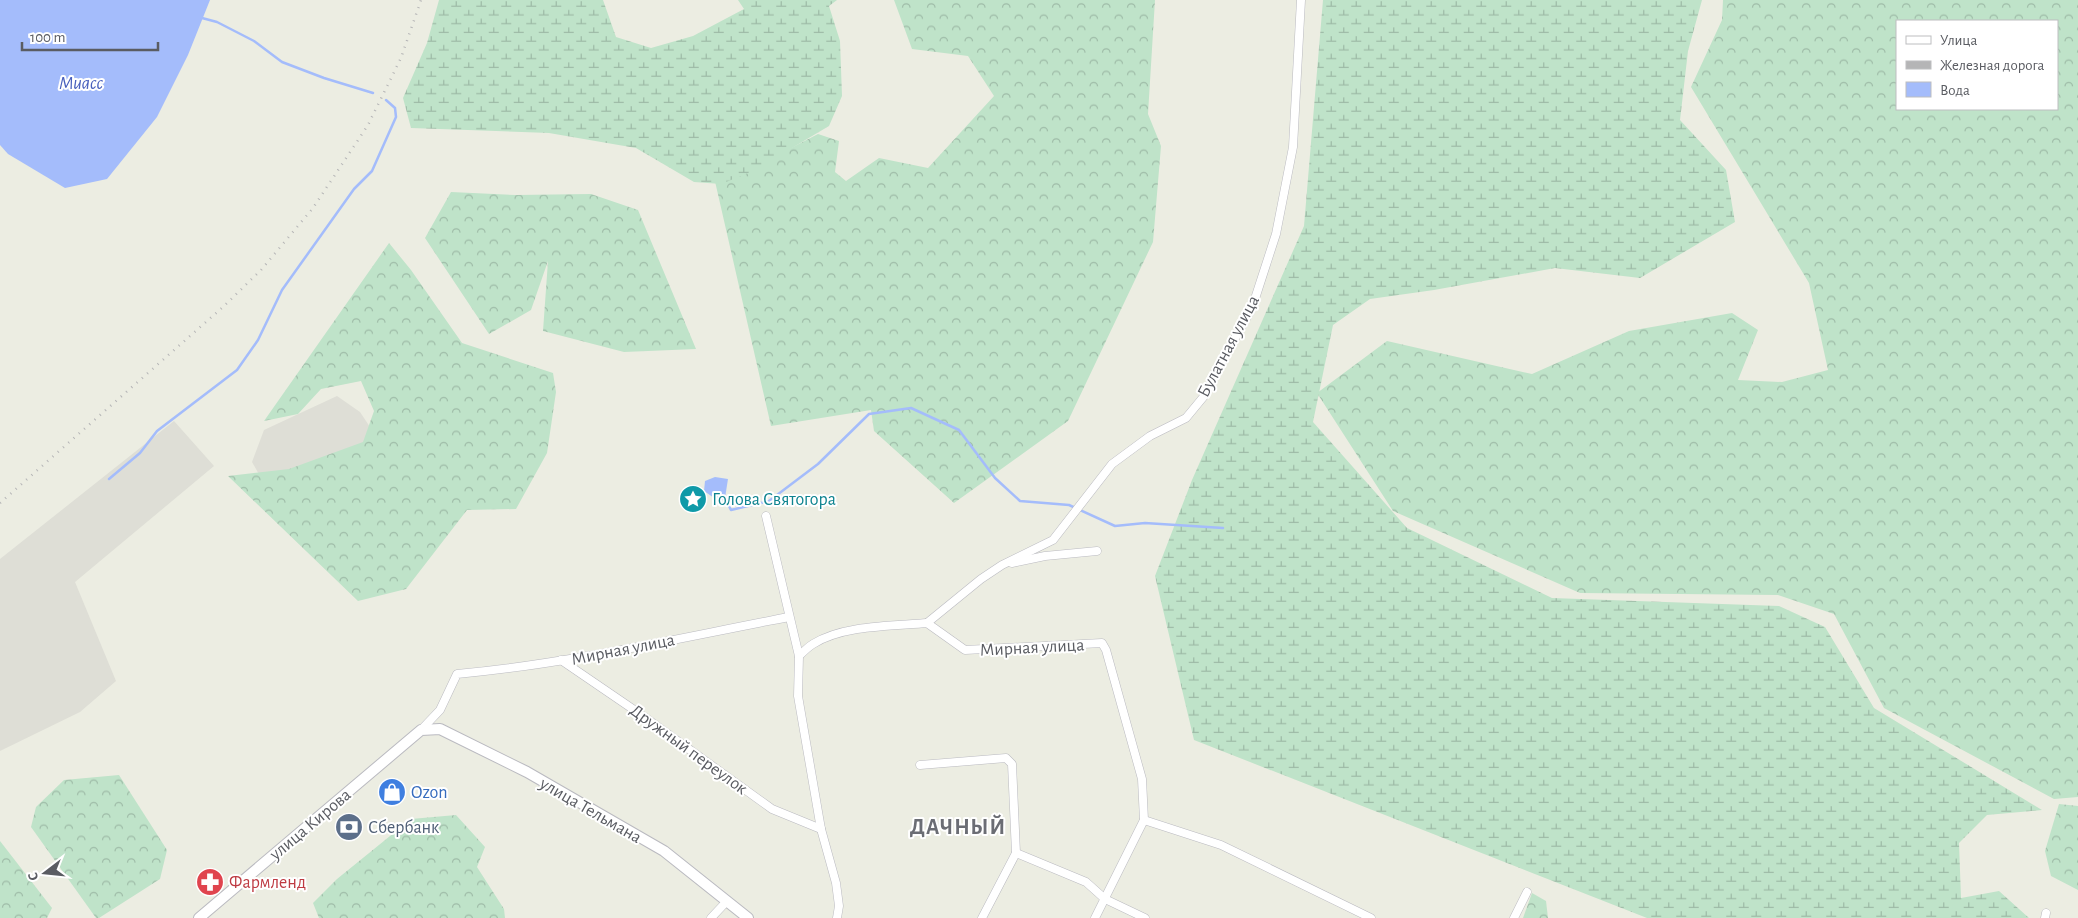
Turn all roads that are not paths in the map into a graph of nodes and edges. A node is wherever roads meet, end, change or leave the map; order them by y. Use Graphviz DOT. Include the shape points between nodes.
graph roads {
  1 [pos="1301,0"];
  2 [pos="766,516"];
  3 [pos="1097,551"];
  4 [pos="1002,565"];
  5 [pos="789,617"];
  6 [pos="927,623"];
  7 [pos="799,656"];
  8 [pos="561,660"];
  9 [pos="421,730"];
  10 [pos="920,765"];
  11 [pos="1144,820"];
  12 [pos="821,829"];
  13 [pos="1016,853"];
  14 [pos="1527,892"];
  15 [pos="1105,899"];
  16 [pos="727,901"];
  17 [pos="199,918"];
  18 [pos="711,918"];
  19 [pos="748,918"];
  20 [pos="837,918"];
  21 [pos="982,918"];
  22 [pos="1095,918"];
  23 [pos="1145,918"];
  24 [pos="1371,918"];
  25 [pos="1514,918"];
  1 -- 4 [label="street, Булатная улица" via="1293,147 1276,234 1252,308 1205,395 1186,418 1150,436 1112,464 1053,540"];
  2 -- 5 [label="street"];
  3 -- 4 [label="street" via="1045,556"];
  4 -- 6 [label="street, Булатная улица"];
  5 -- 7 [label="street"];
  5 -- 8 [label="street, Мирная улица"];
  6 -- 7 [label="street" via="834,634 813,644"];
  6 -- 11 [label="street, Мирная улица" via="965,650 1102,643 1142,779"];
  7 -- 12 [label="street" via="798,696"];
  8 -- 9 [label="street, Мирная улица" via="456,674 440,710"];
  8 -- 12 [label="street, Дружный переулок" via="772,809"];
  9 -- 16 [label="street, улица Тельмана" via="440,730 526,772 664,851"];
  9 -- 17 [label="street, улица Кирова"];
  10 -- 13 [label="street" via="1006,758 1012,764"];
  11 -- 15 [label="street"];
  11 -- 24 [label="street" via="1221,845"];
  12 -- 20 [label="street" via="836,882"];
  13 -- 15 [label="street" via="1086,882"];
  13 -- 21 [label="street"];
  14 -- 25 [label="street"];
  15 -- 22 [label="street"];
  15 -- 23 [label="street"];
  16 -- 18 [label="street"];
  16 -- 19 [label="street, улица Тельмана"];
}
